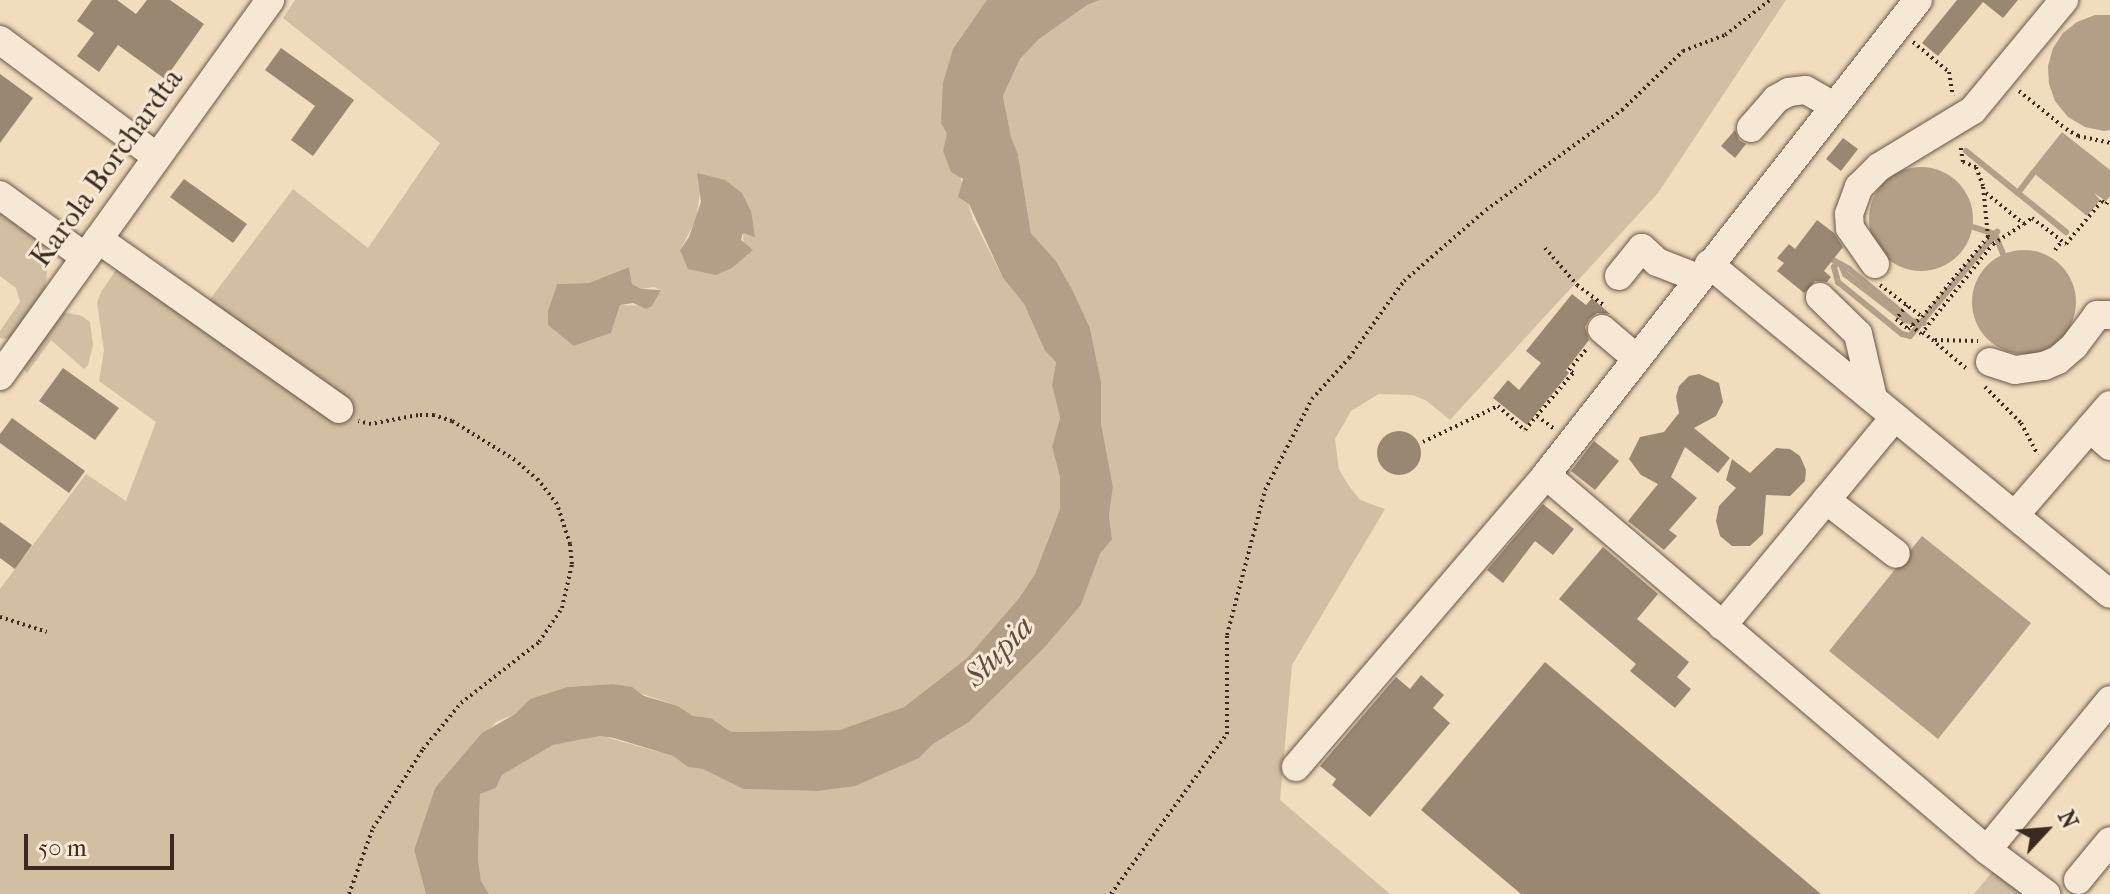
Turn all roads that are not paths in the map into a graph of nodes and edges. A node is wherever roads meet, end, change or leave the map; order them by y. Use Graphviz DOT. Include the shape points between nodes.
graph roads {
  1 [pos="270,0"];
  2 [pos="1918,0"];
  3 [pos="2064,0"];
  4 [pos="0,40"];
  5 [pos="1834,106"];
  6 [pos="1751,128"];
  7 [pos="157,157"];
  8 [pos="0,195"];
  9 [pos="92,248"];
  10 [pos="1703,271"];
  11 [pos="1876,273"];
  12 [pos="1619,276"];
  13 [pos="1820,297"];
  14 [pos="2110,315"];
  15 [pos="1602,329"];
  16 [pos="1636,358"];
  17 [pos="1982,367"];
  18 [pos="0,376"];
  19 [pos="1873,398"];
  20 [pos="2110,405"];
  21 [pos="339,409"];
  22 [pos="1895,417"];
  23 [pos="2100,437"];
  24 [pos="1546,475"];
  25 [pos="1826,500"];
  26 [pos="2015,515"];
  27 [pos="1896,554"];
  28 [pos="2110,594"];
  29 [pos="1722,626"];
  30 [pos="2110,700"];
  31 [pos="1296,767"];
  32 [pos="2110,841"];
  33 [pos="1987,850"];
  34 [pos="2078,880"];
  35 [pos="2046,894"];
  1 -- 7 [label="street, Karola Borchardta"];
  2 -- 5 [label="street"];
  3 -- 11 [label="street" via="1973,110 1879,167 1859,187 1850,228"];
  4 -- 7 [label="street"];
  5 -- 6 [label="street" via="1806,90 1789,92"];
  5 -- 10 [label="street"];
  7 -- 9 [label="street, Karola Borchardta"];
  8 -- 9 [label="street"];
  9 -- 18 [label="street, Karola Borchardta"];
  9 -- 21 [label="street"];
  10 -- 12 [label="street" via="1657,262 1642,248"];
  10 -- 16 [label="street"];
  10 -- 19 [label="street"];
  13 -- 19 [label="street" via="1858,334"];
  14 -- 17 [label="street" via="2097,315 2074,346 2044,366"];
  15 -- 16 [label="street"];
  16 -- 24 [label="street"];
  19 -- 22 [label="street"];
  20 -- 23 [label="street"];
  22 -- 25 [label="street"];
  22 -- 26 [label="street"];
  23 -- 26 [label="street" via="2051,474"];
  24 -- 29 [label="street"];
  24 -- 31 [label="street"];
  25 -- 27 [label="street"];
  25 -- 29 [label="street"];
  26 -- 28 [label="street"];
  29 -- 33 [label="street"];
  30 -- 33 [label="street"];
  32 -- 34 [label="street"];
  33 -- 35 [label="street"];
}
